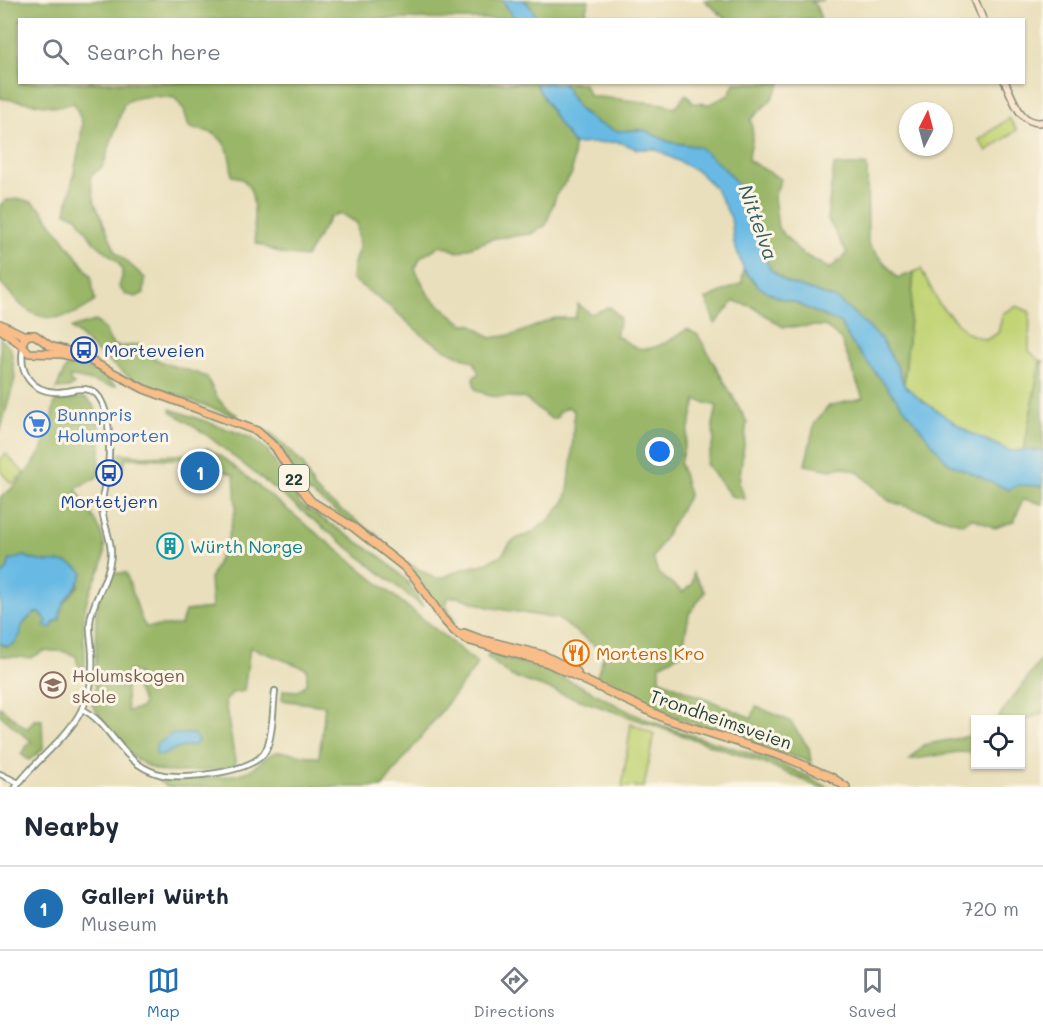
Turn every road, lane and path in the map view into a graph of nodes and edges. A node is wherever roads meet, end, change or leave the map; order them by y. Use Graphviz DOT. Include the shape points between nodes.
graph roads {
  1 [pos="975,0"];
  2 [pos="982,18"];
  3 [pos="1006,84"];
  4 [pos="1043,122"];
  5 [pos="0,324"];
  6 [pos="0,329"];
  7 [pos="27,336"];
  8 [pos="41,341"];
  9 [pos="23,347"];
  10 [pos="33,353"];
  11 [pos="24,370"];
  12 [pos="117,374"];
  13 [pos="275,691"];
  14 [pos="82,709"];
  15 [pos="812,769"];
  16 [pos="0,774"];
  17 [pos="18,785"];
  18 [pos="838,787"];
  19 [pos="846,787"];
  1 -- 2 [label="main road"];
  3 -- 4 [label="main road" via="1026,120"];
  5 -- 7 [label="main road, 22"];
  6 -- 9 [label="main road, 22"];
  7 -- 8 [label="main road, 22" via="35,335"];
  7 -- 9 [label="main road"];
  8 -- 10 [label="main road" via="40,348"];
  8 -- 12 [label="main road, Trondheimsveien / 22" via="96,358"];
  9 -- 10 [label="main road, 22"];
  9 -- 11 [label="street"];
  10 -- 11 [label="street"];
  10 -- 12 [label="main road, Trondheimsveien / 22" via="79,357"];
  11 -- 14 [label="street" via="30,382 43,390 92,392 105,413 109,455 102,508 111,554 92,614 92,667"];
  12 -- 15 [label="main road, Trondheimsveien / 22" via="144,389 262,434 311,501 353,527 403,566 455,632 472,642 542,660 666,719"];
  13 -- 14 [label="street" via="269,743 261,757 244,768 179,776 157,773 140,765 97,719"];
  14 -- 17 [label="street" via="64,736"];
  15 -- 18 [label="main road, Trondheimsveien / 22"];
  15 -- 19 [label="main road, Trondheimsveien / 22"];
  16 -- 17 [label="street"];
}
